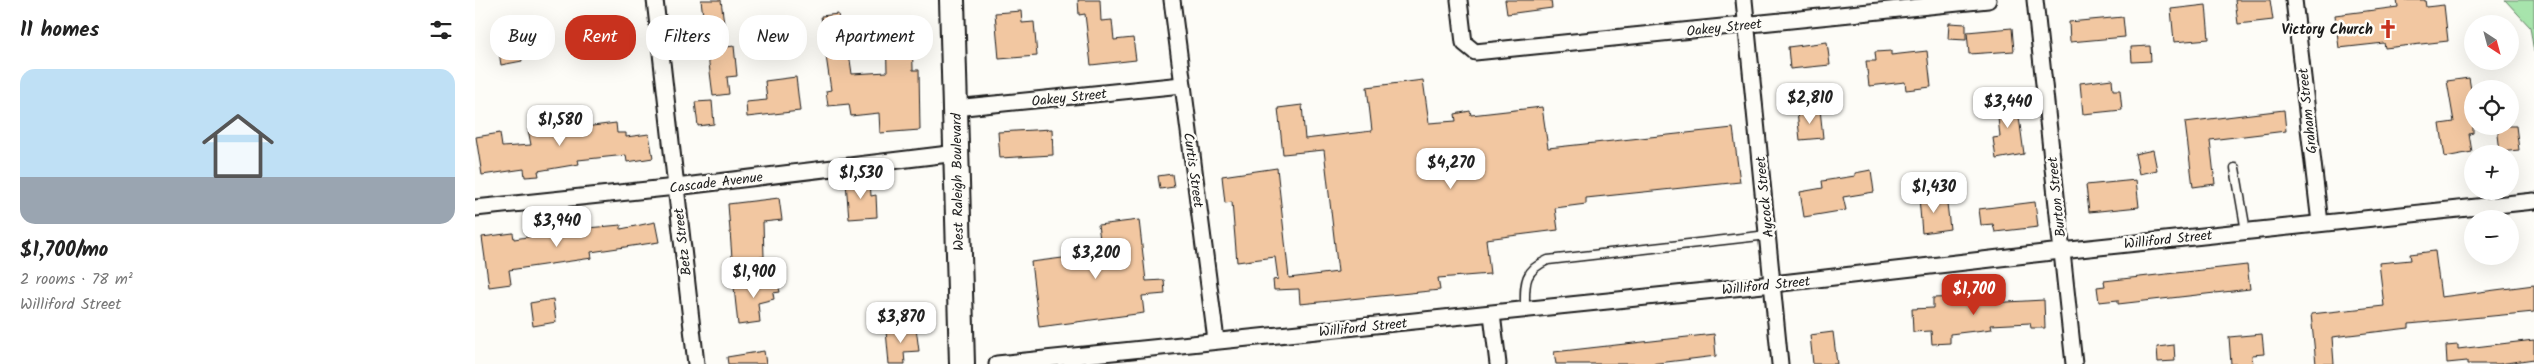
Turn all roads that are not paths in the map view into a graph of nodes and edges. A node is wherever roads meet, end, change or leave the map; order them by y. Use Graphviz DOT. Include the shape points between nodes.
graph roads {
  1 [pos="655,0"];
  2 [pos="952,0"];
  3 [pos="1172,0"];
  4 [pos="1459,0"];
  5 [pos="1743,0"];
  6 [pos="1988,0"];
  7 [pos="2035,0"];
  8 [pos="2294,0"];
  9 [pos="1746,24"];
  10 [pos="1183,85"];
  11 [pos="955,108"];
  12 [pos="957,153"];
  13 [pos="2235,168"];
  14 [pos="676,187"];
  15 [pos="2534,201"];
  16 [pos="475,208"];
  17 [pos="2319,223"];
  18 [pos="2247,231"];
  19 [pos="1768,235"];
  20 [pos="2061,251"];
  21 [pos="1773,284"];
  22 [pos="1525,310"];
  23 [pos="1493,314"];
  24 [pos="1216,340"];
  25 [pos="1067,360"];
  26 [pos="696,364"];
  27 [pos="962,364"];
  28 [pos="997,364"];
  29 [pos="1498,364"];
  30 [pos="1781,364"];
  31 [pos="2075,364"];
  1 -- 14 [label="street, Betz Street"];
  2 -- 11 [label="main road, West Raleigh Boulevard"];
  3 -- 10 [label="street, Curtis Street"];
  4 -- 9 [label="street, Oakey Street" via="1464,42 1475,52"];
  5 -- 9 [label="street, Aycock Street"];
  6 -- 9 [label="street, Oakey Street"];
  7 -- 20 [label="street, Burton Street"];
  8 -- 17 [label="street, Graham Street"];
  9 -- 19 [label="street, Aycock Street"];
  10 -- 11 [label="street, Oakey Street"];
  10 -- 24 [label="street, Curtis Street"];
  11 -- 12 [label="main road, West Raleigh Boulevard"];
  12 -- 14 [label="street, Cascade Avenue"];
  12 -- 27 [label="main road, West Raleigh Boulevard"];
  13 -- 18 [label="lane"];
  14 -- 16 [label="street, Cascade Avenue"];
  14 -- 26 [label="street, Betz Street"];
  15 -- 17 [label="street, Williford Street"];
  17 -- 18 [label="street, Williford Street"];
  18 -- 20 [label="street, Williford Street"];
  19 -- 21 [label="street, Aycock Street"];
  19 -- 22 [label="lane" via="1548,260 1536,265 1527,277"];
  20 -- 21 [label="street, Williford Street"];
  20 -- 31 [label="street, Burton Street"];
  21 -- 22 [label="street, Williford Street"];
  21 -- 30 [label="street, Aycock Street"];
  22 -- 23 [label="street, Williford Street"];
  23 -- 24 [label="street, Williford Street"];
  23 -- 29 [label="street"];
  24 -- 25 [label="street, Williford Street"];
  25 -- 28 [label="street, Williford Street"];
}
